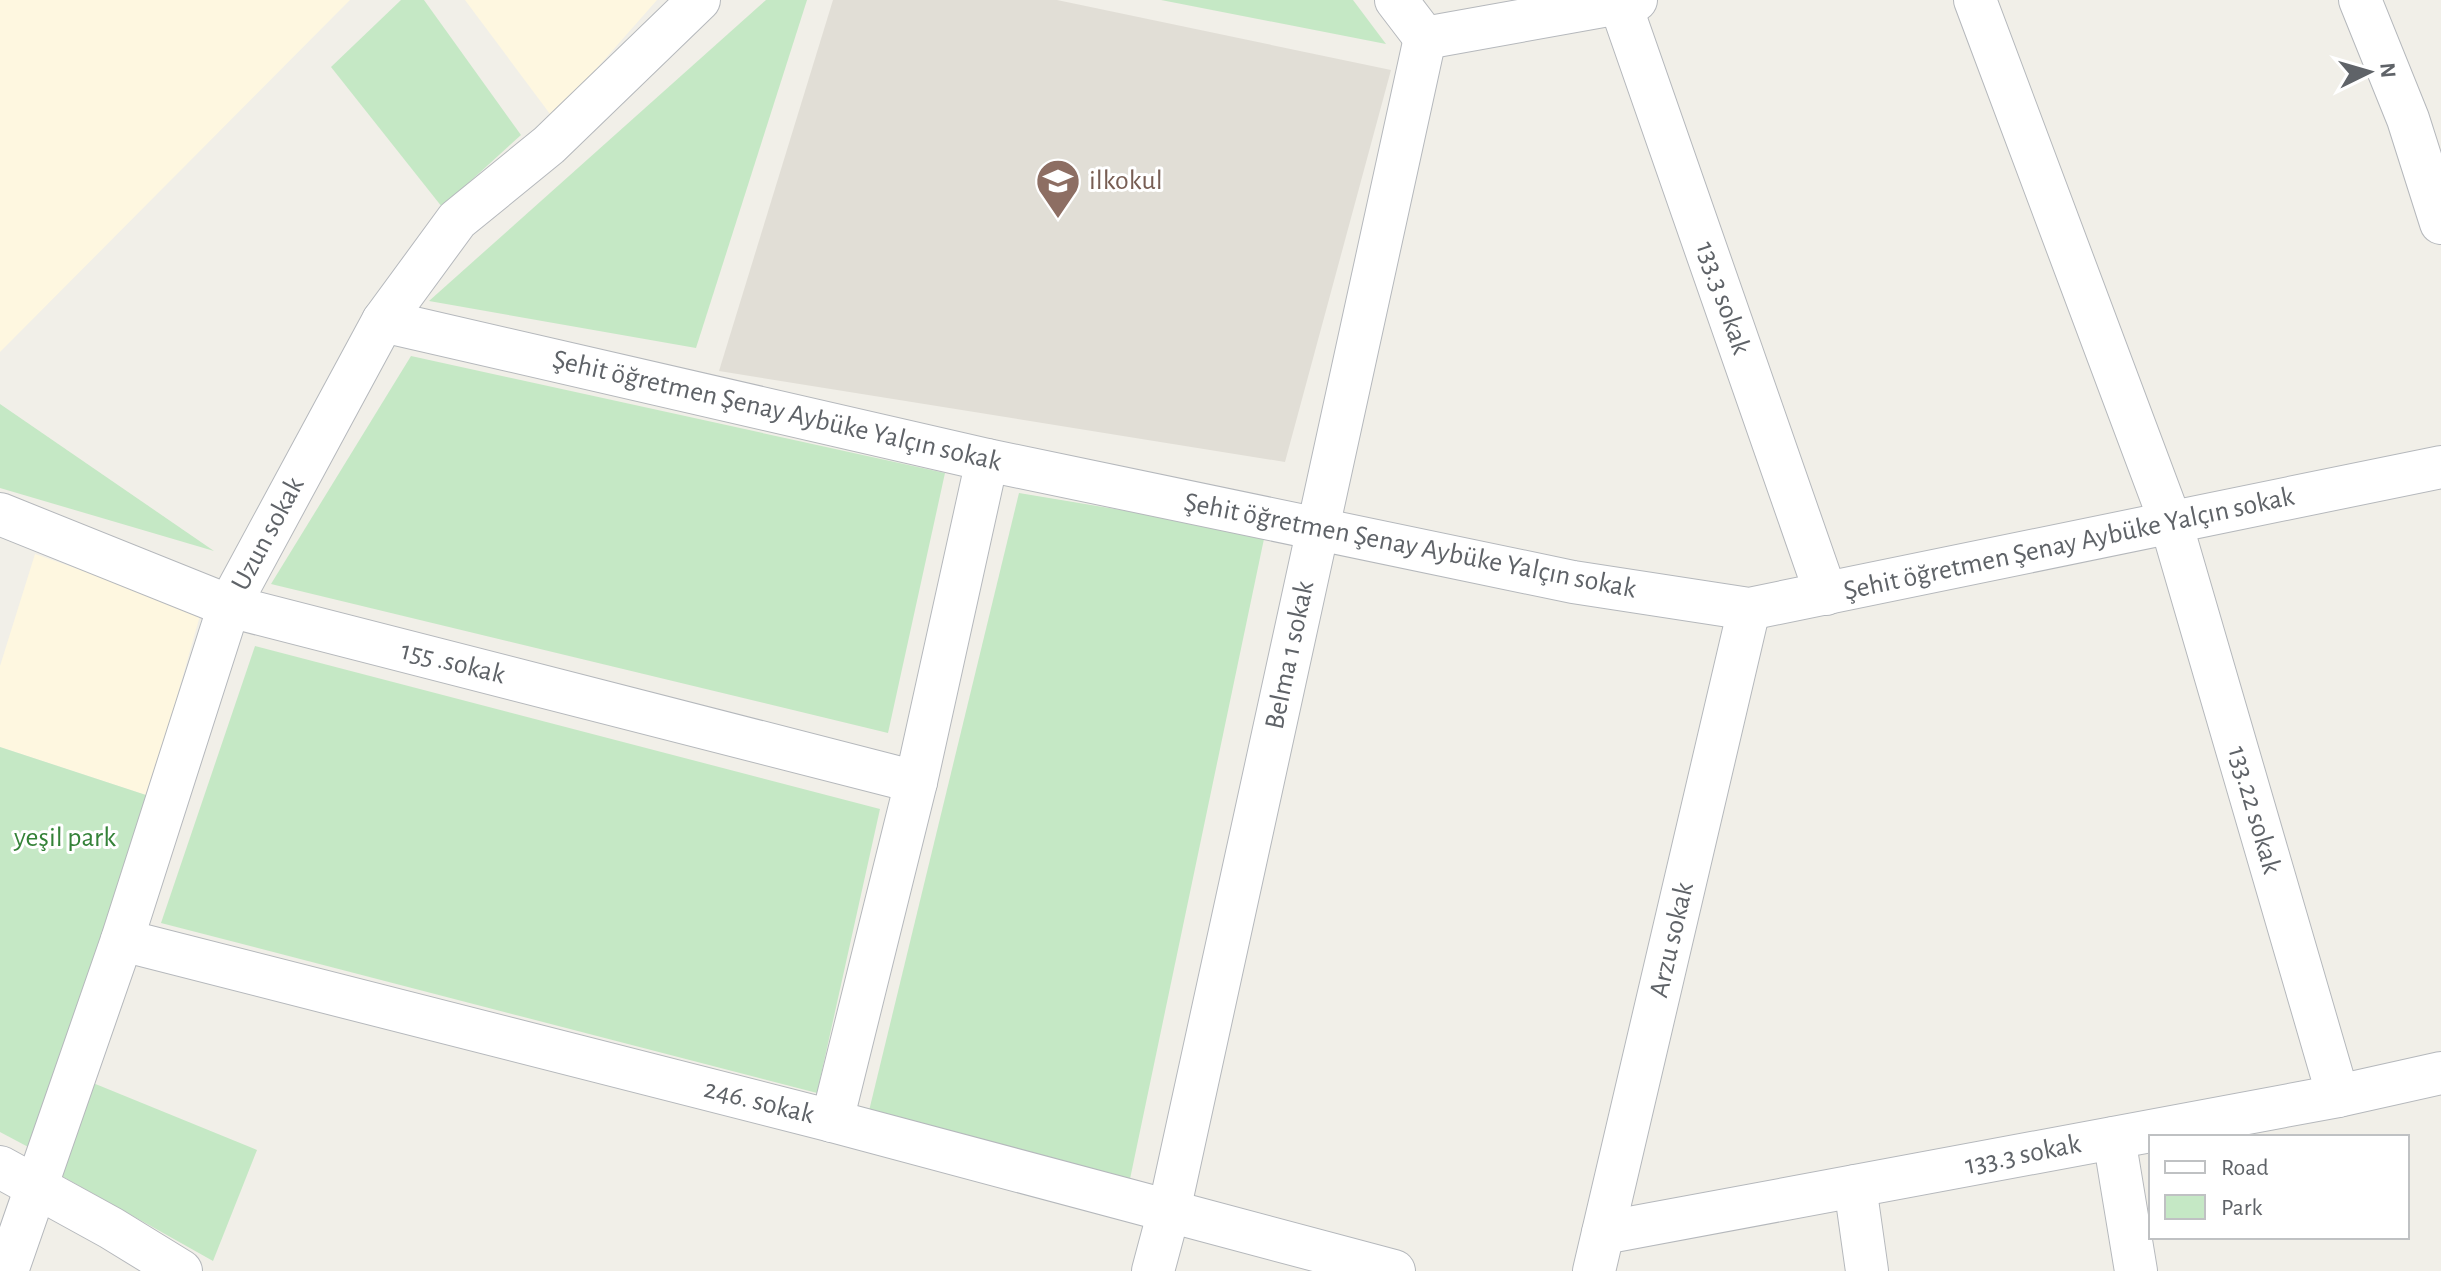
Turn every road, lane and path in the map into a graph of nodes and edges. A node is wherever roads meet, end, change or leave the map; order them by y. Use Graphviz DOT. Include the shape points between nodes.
graph roads {
  1 [pos="699,0"];
  2 [pos="1396,0"];
  3 [pos="1975,0"];
  4 [pos="2360,0"];
  5 [pos="1628,2"];
  6 [pos="1425,38"];
  7 [pos="2441,223"];
  8 [pos="383,321"];
  9 [pos="987,460"];
  10 [pos="2441,467"];
  11 [pos="0,514"];
  12 [pos="2171,523"];
  13 [pos="1318,527"];
  14 [pos="1826,594"];
  15 [pos="229,606"];
  16 [pos="1749,609"];
  17 [pos="916,782"];
  18 [pos="122,940"];
  19 [pos="2441,1073"];
  20 [pos="2338,1096"];
  21 [pos="832,1121"];
  22 [pos="2114,1138"];
  23 [pos="0,1167"];
  24 [pos="1855,1186"];
  25 [pos="36,1188"];
  26 [pos="1169,1211"];
  27 [pos="1599,1252"];
  28 [pos="7,1271"];
  29 [pos="181,1271"];
  30 [pos="1153,1271"];
  31 [pos="1394,1271"];
  32 [pos="1867,1271"];
  33 [pos="2136,1271"];
  1 -- 8 [label="street, Uzun sokak" via="549,145 457,220"];
  2 -- 6 [label="street"];
  3 -- 12 [label="street, 133.22 sokak"];
  4 -- 7 [label="street" via="2408,119"];
  5 -- 6 [label="street"];
  5 -- 14 [label="street, 133.3 sokak"];
  6 -- 13 [label="street, Belma 1 sokak"];
  8 -- 9 [label="street, Şehit öğretmen Şenay Aybüke Yalçın sokak"];
  8 -- 15 [label="street, Uzun sokak"];
  9 -- 13 [label="street, Şehit öğretmen Şenay Aybüke Yalçın sokak"];
  9 -- 17 [label="street"];
  10 -- 12 [label="street, Şehit öğretmen Şenay Aybüke Yalçın sokak"];
  11 -- 15 [label="street, 155 .sokak"];
  12 -- 14 [label="street, Şehit öğretmen Şenay Aybüke Yalçın sokak"];
  12 -- 20 [label="street, 133.22 sokak"];
  13 -- 16 [label="street, Şehit öğretmen Şenay Aybüke Yalçın sokak" via="1573,582"];
  13 -- 26 [label="street, Belma 1 sokak"];
  14 -- 16 [label="street, Şehit öğretmen Şenay Aybüke Yalçın sokak"];
  15 -- 17 [label="street, 155 .sokak"];
  15 -- 18 [label="street, Uzun sokak"];
  16 -- 27 [label="street, Arzu sokak"];
  17 -- 21 [label="street"];
  18 -- 21 [label="street, 246. sokak"];
  18 -- 25 [label="street, Uzun sokak"];
  19 -- 20 [label="street, 133.3 sokak"];
  20 -- 22 [label="street, 133.3 sokak"];
  21 -- 26 [label="street, 246. sokak"];
  22 -- 24 [label="street, 133.3 sokak"];
  22 -- 33 [label="street"];
  23 -- 25 [label="street"];
  24 -- 27 [label="street, 133.3 sokak"];
  24 -- 32 [label="street"];
  25 -- 28 [label="street, Uzun sokak"];
  25 -- 29 [label="street"];
  26 -- 30 [label="street, Belma 1 sokak"];
  26 -- 31 [label="street, 246. sokak"];
}
